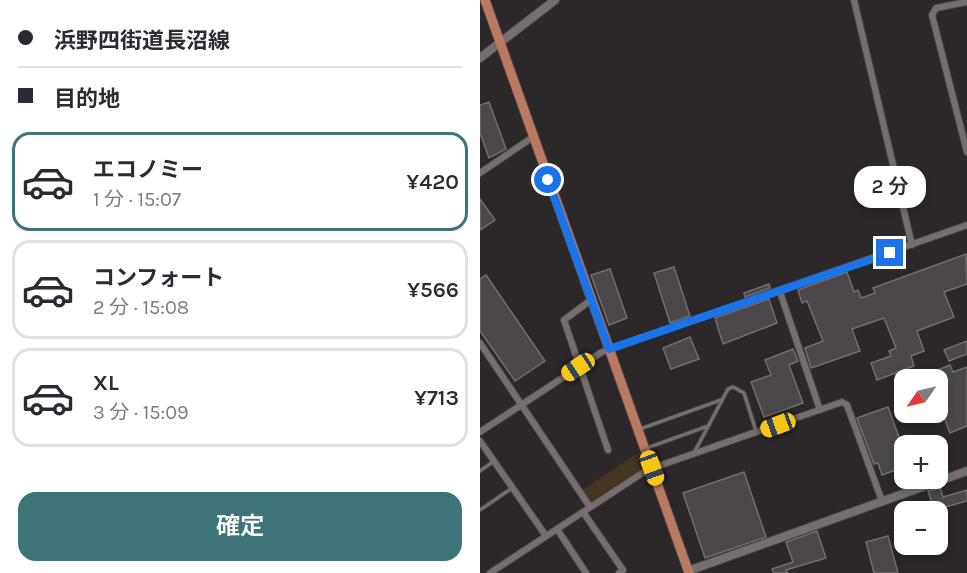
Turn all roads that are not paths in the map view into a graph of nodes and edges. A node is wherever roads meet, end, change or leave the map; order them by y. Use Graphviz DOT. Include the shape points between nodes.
graph roads {
  1 [pos="485,0"];
  2 [pos="555,0"];
  3 [pos="854,0"];
  4 [pos="967,2"];
  5 [pos="501,44"];
  6 [pos="480,58"];
  7 [pos="533,137"];
  8 [pos="967,152"];
  9 [pos="480,173"];
  10 [pos="967,225"];
  11 [pos="912,245"];
  12 [pos="780,292"];
  13 [pos="591,300"];
  14 [pos="480,343"];
  15 [pos="609,349"];
  16 [pos="578,367"];
  17 [pos="723,400"];
  18 [pos="521,404"];
  19 [pos="820,410"];
  20 [pos="709,426"];
  21 [pos="638,430"];
  22 [pos="480,432"];
  23 [pos="757,433"];
  24 [pos="480,441"];
  25 [pos="645,449"];
  26 [pos="608,450"];
  27 [pos="692,456"];
  28 [pos="494,461"];
  29 [pos="652,468"];
  30 [pos="480,471"];
  31 [pos="967,471"];
  32 [pos="512,488"];
  33 [pos="882,501"];
  34 [pos="590,507"];
  35 [pos="480,510"];
  36 [pos="583,512"];
  37 [pos="557,529"];
  38 [pos="546,536"];
  39 [pos="688,572"];
  40 [pos="490,573"];
  41 [pos="586,573"];
  42 [pos="619,573"];
  1 -- 5 [label="main road"];
  2 -- 5 [label="street"];
  3 -- 11 [label="street"];
  4 -- 8 [label="street" via="936,8 932,15"];
  5 -- 6 [label="street"];
  5 -- 7 [label="main road"];
  7 -- 9 [label="street"];
  7 -- 13 [label="main road"];
  10 -- 11 [label="street"];
  11 -- 12 [label="street"];
  12 -- 15 [label="street"];
  12 -- 19 [label="street"];
  13 -- 15 [label="main road"];
  13 -- 16 [label="street" via="564,320"];
  14 -- 18 [label="street"];
  15 -- 16 [label="street"];
  15 -- 21 [label="main road"];
  16 -- 18 [label="street"];
  16 -- 26 [label="street"];
  17 -- 20 [label="lane"];
  17 -- 21 [label="lane"];
  17 -- 23 [label="lane" via="730,387 742,391"];
  18 -- 22 [label="street"];
  18 -- 34 [label="street"];
  19 -- 23 [label="street"];
  19 -- 33 [label="street" via="842,402 847,405"];
  20 -- 25 [label="lane"];
  20 -- 27 [label="lane"];
  21 -- 25 [label="main road"];
  23 -- 27 [label="street"];
  24 -- 28 [label="street"];
  25 -- 29 [label="main road"];
  27 -- 29 [label="street"];
  28 -- 30 [label="lane"];
  28 -- 32 [label="street"];
  29 -- 34 [label="street"];
  29 -- 39 [label="main road"];
  31 -- 33 [label="street"];
  32 -- 35 [label="lane"];
  32 -- 38 [label="street"];
  33 -- 39 [label="street"];
  34 -- 36 [label="street"];
  36 -- 37 [label="street"];
  36 -- 42 [label="street" via="623,570"];
  37 -- 38 [label="street"];
  37 -- 41 [label="street"];
  38 -- 40 [label="street"];
}
